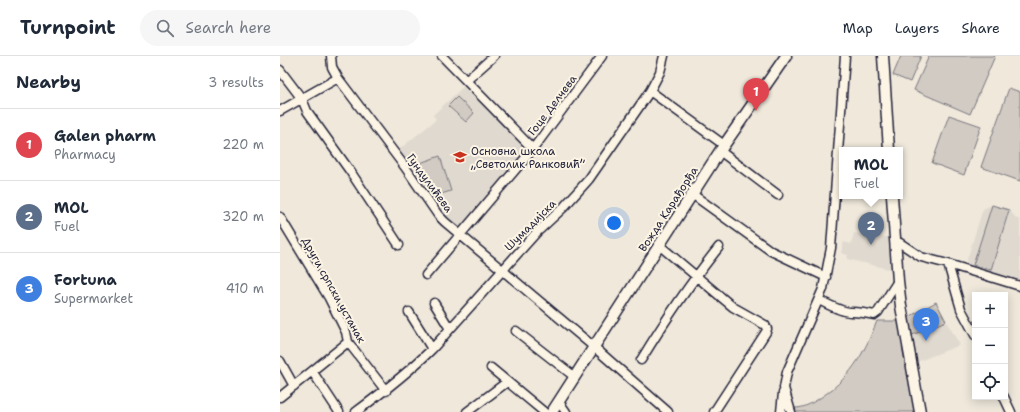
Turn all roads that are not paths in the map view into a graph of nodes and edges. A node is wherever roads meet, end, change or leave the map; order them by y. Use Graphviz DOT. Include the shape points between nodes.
graph roads {
  1 [pos="331,56"];
  2 [pos="442,56"];
  3 [pos="494,56"];
  4 [pos="602,56"];
  5 [pos="664,56"];
  6 [pos="786,56"];
  7 [pos="845,56"];
  8 [pos="884,56"];
  9 [pos="280,70"];
  10 [pos="338,78"];
  11 [pos="467,80"];
  12 [pos="650,91"];
  13 [pos="302,99"];
  14 [pos="280,111"];
  15 [pos="889,147"];
  16 [pos="722,148"];
  17 [pos="533,149"];
  18 [pos="692,194"];
  19 [pos="778,196"];
  20 [pos="892,199"];
  21 [pos="280,217"];
  22 [pos="460,236"];
  23 [pos="895,242"];
  24 [pos="399,245"];
  25 [pos="659,245"];
  26 [pos="719,247"];
  27 [pos="948,264"];
  28 [pos="502,270"];
  29 [pos="426,275"];
  30 [pos="696,276"];
  31 [pos="826,277"];
  32 [pos="898,281"];
  33 [pos="1020,286"];
  34 [pos="819,300"];
  35 [pos="434,303"];
  36 [pos="409,312"];
  37 [pos="450,328"];
  38 [pos="972,329"];
  39 [pos="516,331"];
  40 [pos="348,342"];
  41 [pos="594,347"];
  42 [pos="432,349"];
  43 [pos="641,360"];
  44 [pos="280,361"];
  45 [pos="491,368"];
  46 [pos="312,371"];
  47 [pos="575,377"];
  48 [pos="508,382"];
  49 [pos="294,386"];
  50 [pos="784,388"];
  51 [pos="386,391"];
  52 [pos="280,397"];
  53 [pos="1006,400"];
  54 [pos="558,402"];
  55 [pos="340,412"];
  56 [pos="356,412"];
  57 [pos="467,412"];
  58 [pos="544,412"];
  59 [pos="552,412"];
  60 [pos="566,412"];
  61 [pos="668,412"];
  62 [pos="714,412"];
  63 [pos="781,412"];
  64 [pos="791,412"];
  65 [pos="920,412"];
  66 [pos="1012,412"];
  1 -- 10 [label="street, Гундулићева" via="332,66"];
  2 -- 11 [label="street"];
  3 -- 11 [label="street"];
  4 -- 17 [label="street, Гоце Делчева"];
  5 -- 12 [label="street, Шумадијска" via="660,72"];
  6 -- 16 [label="main road, Вожда Карађорђа"];
  7 -- 31 [label="street" via="831,248"];
  8 -- 15 [label="main road"];
  9 -- 13 [label="street"];
  10 -- 13 [label="street"];
  10 -- 22 [label="street, Гундулићева" via="405,167 438,216"];
  11 -- 17 [label="street"];
  12 -- 16 [label="street"];
  12 -- 28 [label="street, Шумадијска" via="589,179"];
  13 -- 14 [label="street"];
  13 -- 24 [label="street" via="307,111"];
  16 -- 18 [label="main road, Вожда Карађорђа"];
  16 -- 19 [label="street"];
  17 -- 22 [label="street, Гоце Делчева"];
  18 -- 25 [label="main road, Вожда Карађорђа"];
  18 -- 31 [label="street" via="771,251"];
  20 -- 23 [label="main road"];
  21 -- 40 [label="street, Други српски устанак" via="329,298 346,332"];
  22 -- 28 [label="street, Гундулићева"];
  22 -- 29 [label="street, Гоце Делчева"];
  23 -- 27 [label="street" via="921,257"];
  23 -- 32 [label="main road"];
  25 -- 30 [label="street"];
  25 -- 41 [label="main road, Вожда Карађорђа"];
  26 -- 30 [label="street"];
  27 -- 33 [label="street"];
  27 -- 38 [label="street" via="961,309"];
  28 -- 37 [label="street, Шумадијска"];
  28 -- 41 [label="street, Гундулићева"];
  30 -- 43 [label="street"];
  30 -- 62 [label="street" via="733,307 767,328"];
  31 -- 34 [label="street"];
  32 -- 34 [label="street" via="878,312 874,314 848,311"];
  32 -- 65 [label="main road"];
  34 -- 50 [label="street" via="786,372"];
  35 -- 37 [label="street"];
  36 -- 42 [label="street"];
  37 -- 42 [label="street, Шумадијска"];
  39 -- 47 [label="street"];
  40 -- 46 [label="street"];
  40 -- 51 [label="street, Други српски устанак"];
  41 -- 47 [label="main road, Вожда Карађорђа"];
  41 -- 61 [label="street, Гундулићева"];
  42 -- 51 [label="street, Шумадијска"];
  44 -- 49 [label="street"];
  45 -- 48 [label="street"];
  46 -- 49 [label="street"];
  46 -- 55 [label="street"];
  47 -- 54 [label="main road, Вожда Карађорђа"];
  48 -- 57 [label="street"];
  48 -- 58 [label="street"];
  49 -- 52 [label="street"];
  50 -- 63 [label="street"];
  50 -- 64 [label="street"];
  51 -- 56 [label="street, Шумадијска"];
  53 -- 66 [label="street"];
  54 -- 59 [label="main road, Вожда Карађорђа"];
  54 -- 60 [label="street"];
}
